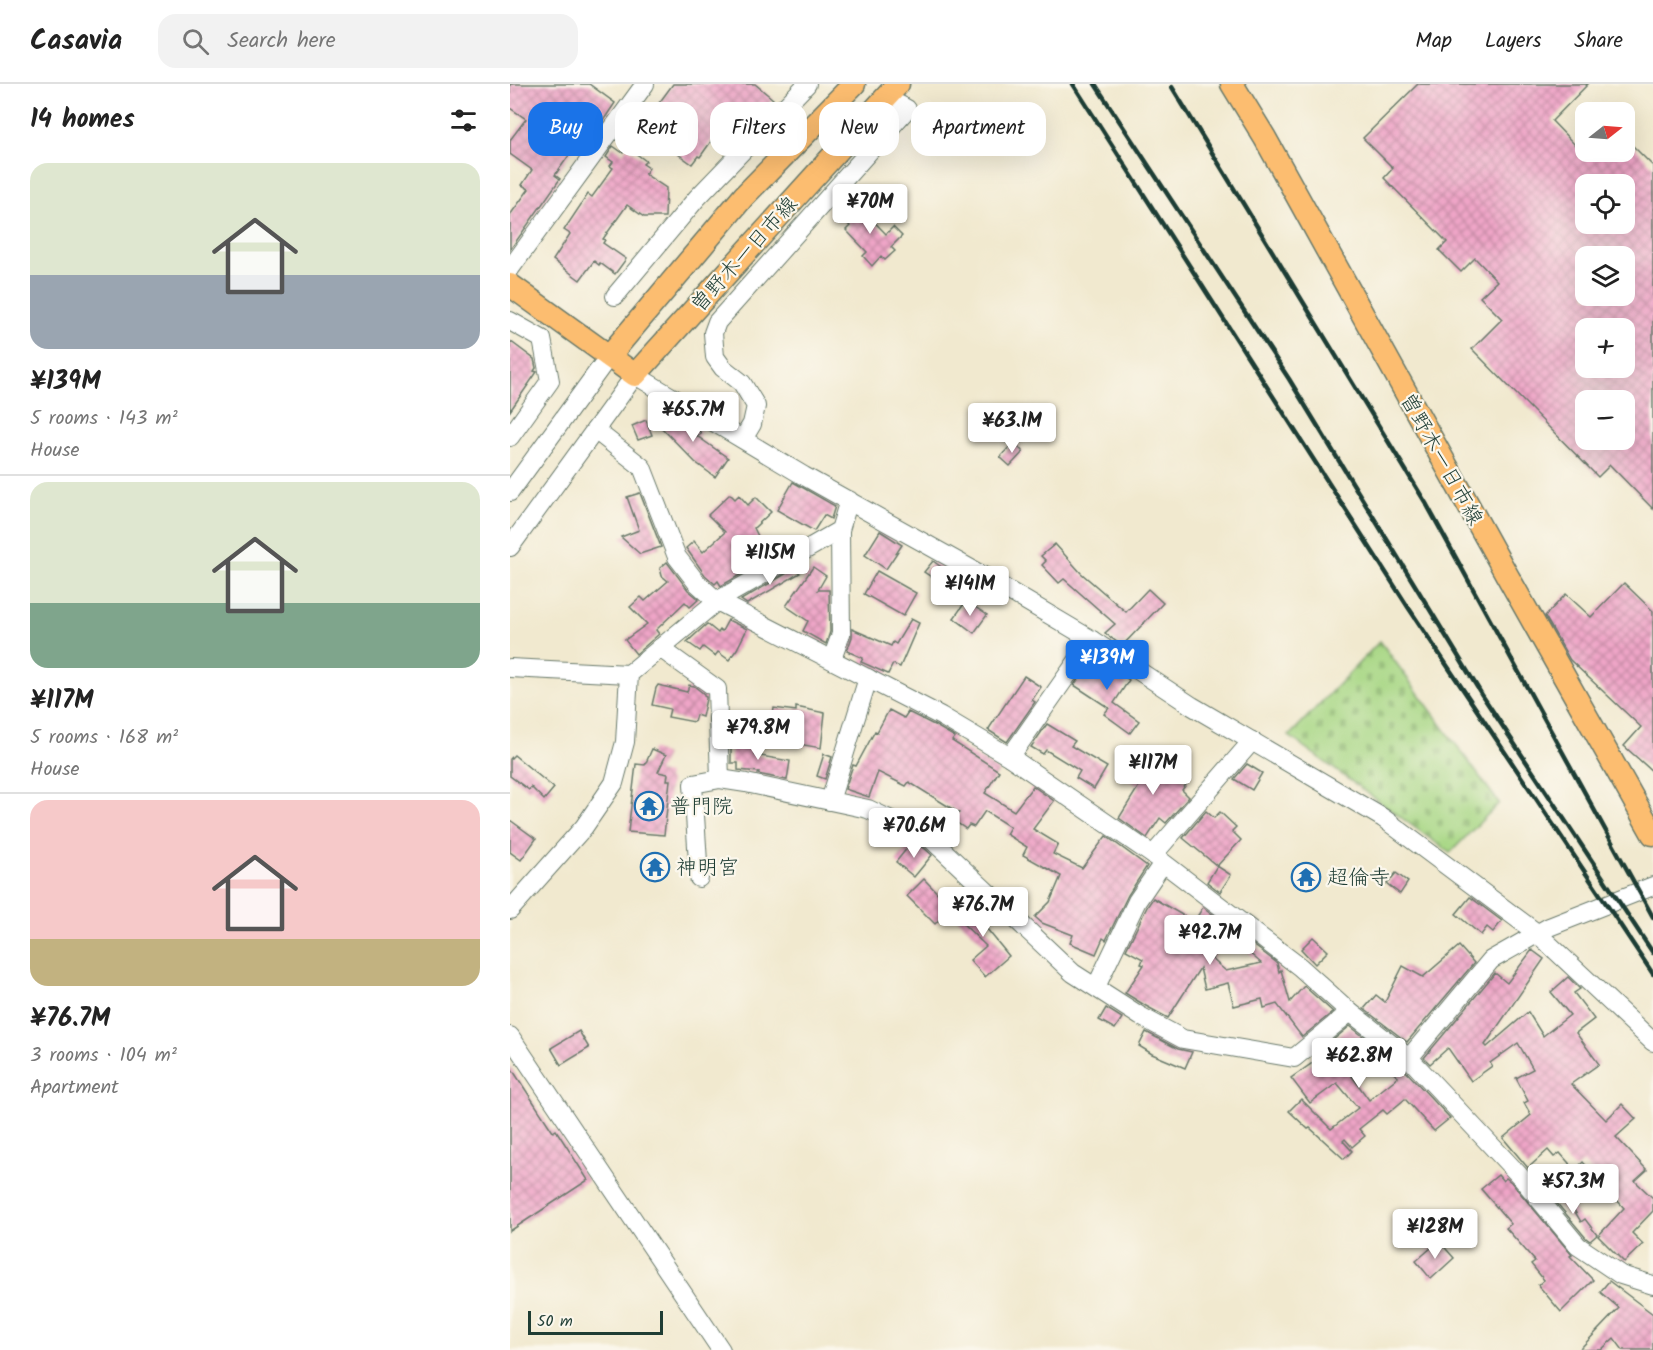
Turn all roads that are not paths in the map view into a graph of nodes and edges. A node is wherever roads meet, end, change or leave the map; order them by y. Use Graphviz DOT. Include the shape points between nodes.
graph roads {
  1 [pos="645,84"];
  2 [pos="807,84"];
  3 [pos="854,84"];
  4 [pos="1232,84"];
  5 [pos="899,94"];
  6 [pos="510,269"];
  7 [pos="510,285"];
  8 [pos="615,296"];
  9 [pos="510,321"];
  10 [pos="609,356"];
  11 [pos="635,375"];
  12 [pos="595,430"];
  13 [pos="510,436"];
  14 [pos="743,440"];
  15 [pos="510,492"];
  16 [pos="849,500"];
  17 [pos="840,530"];
  18 [pos="510,547"];
  19 [pos="717,601"];
  20 [pos="1092,640"];
  21 [pos="660,648"];
  22 [pos="832,659"];
  23 [pos="510,668"];
  24 [pos="629,674"];
  25 [pos="868,678"];
  26 [pos="1252,741"];
  27 [pos="1010,757"];
  28 [pos="720,779"];
  29 [pos="830,801"];
  30 [pos="1653,834"];
  31 [pos="1158,859"];
  32 [pos="699,878"];
  33 [pos="1653,886"];
  34 [pos="510,910"];
  35 [pos="1538,934"];
  36 [pos="1096,987"];
  37 [pos="1350,1012"];
  38 [pos="510,1036"];
  39 [pos="1653,1042"];
  40 [pos="1409,1058"];
  41 [pos="1653,1285"];
  42 [pos="721,1350"];
  1 -- 6 [label="street"];
  2 -- 8 [label="street" via="697,198"];
  3 -- 10 [label="main road, 曽野木一日市線" via="744,196"];
  4 -- 30 [label="main road, 曽野木一日市線"];
  5 -- 11 [label="main road, 曽野木一日市線"];
  5 -- 14 [label="street" via="906,109 717,322 713,333 715,357 742,383 756,406"];
  7 -- 10 [label="main road"];
  9 -- 13 [label="street" via="543,339 550,381"];
  10 -- 11 [label="main road"];
  10 -- 15 [label="street"];
  11 -- 12 [label="street"];
  11 -- 14 [label="street"];
  12 -- 18 [label="street"];
  12 -- 19 [label="street" via="642,467 677,556"];
  14 -- 16 [label="street"];
  16 -- 17 [label="street"];
  16 -- 20 [label="street"];
  17 -- 19 [label="street"];
  17 -- 22 [label="street" via="841,634"];
  19 -- 21 [label="street"];
  19 -- 22 [label="street"];
  20 -- 26 [label="street"];
  20 -- 27 [label="street"];
  21 -- 24 [label="street"];
  21 -- 28 [label="street" via="717,688"];
  22 -- 25 [label="street"];
  23 -- 24 [label="street"];
  24 -- 34 [label="street" via="625,741 614,783 584,827"];
  25 -- 27 [label="street"];
  25 -- 29 [label="street"];
  26 -- 31 [label="street"];
  26 -- 35 [label="street" via="1383,818"];
  27 -- 31 [label="street"];
  28 -- 29 [label="street"];
  28 -- 32 [label="street" via="693,784"];
  29 -- 36 [label="street" via="868,809 931,839 1073,973"];
  31 -- 36 [label="street"];
  31 -- 37 [label="street" via="1300,967"];
  33 -- 35 [label="street"];
  35 -- 39 [label="street"];
  35 -- 40 [label="street" via="1491,960"];
  36 -- 37 [label="street" via="1183,1039 1294,1058"];
  37 -- 40 [label="street"];
  38 -- 42 [label="street"];
  40 -- 41 [label="street" via="1519,1175 1578,1246 1621,1275"];
}
